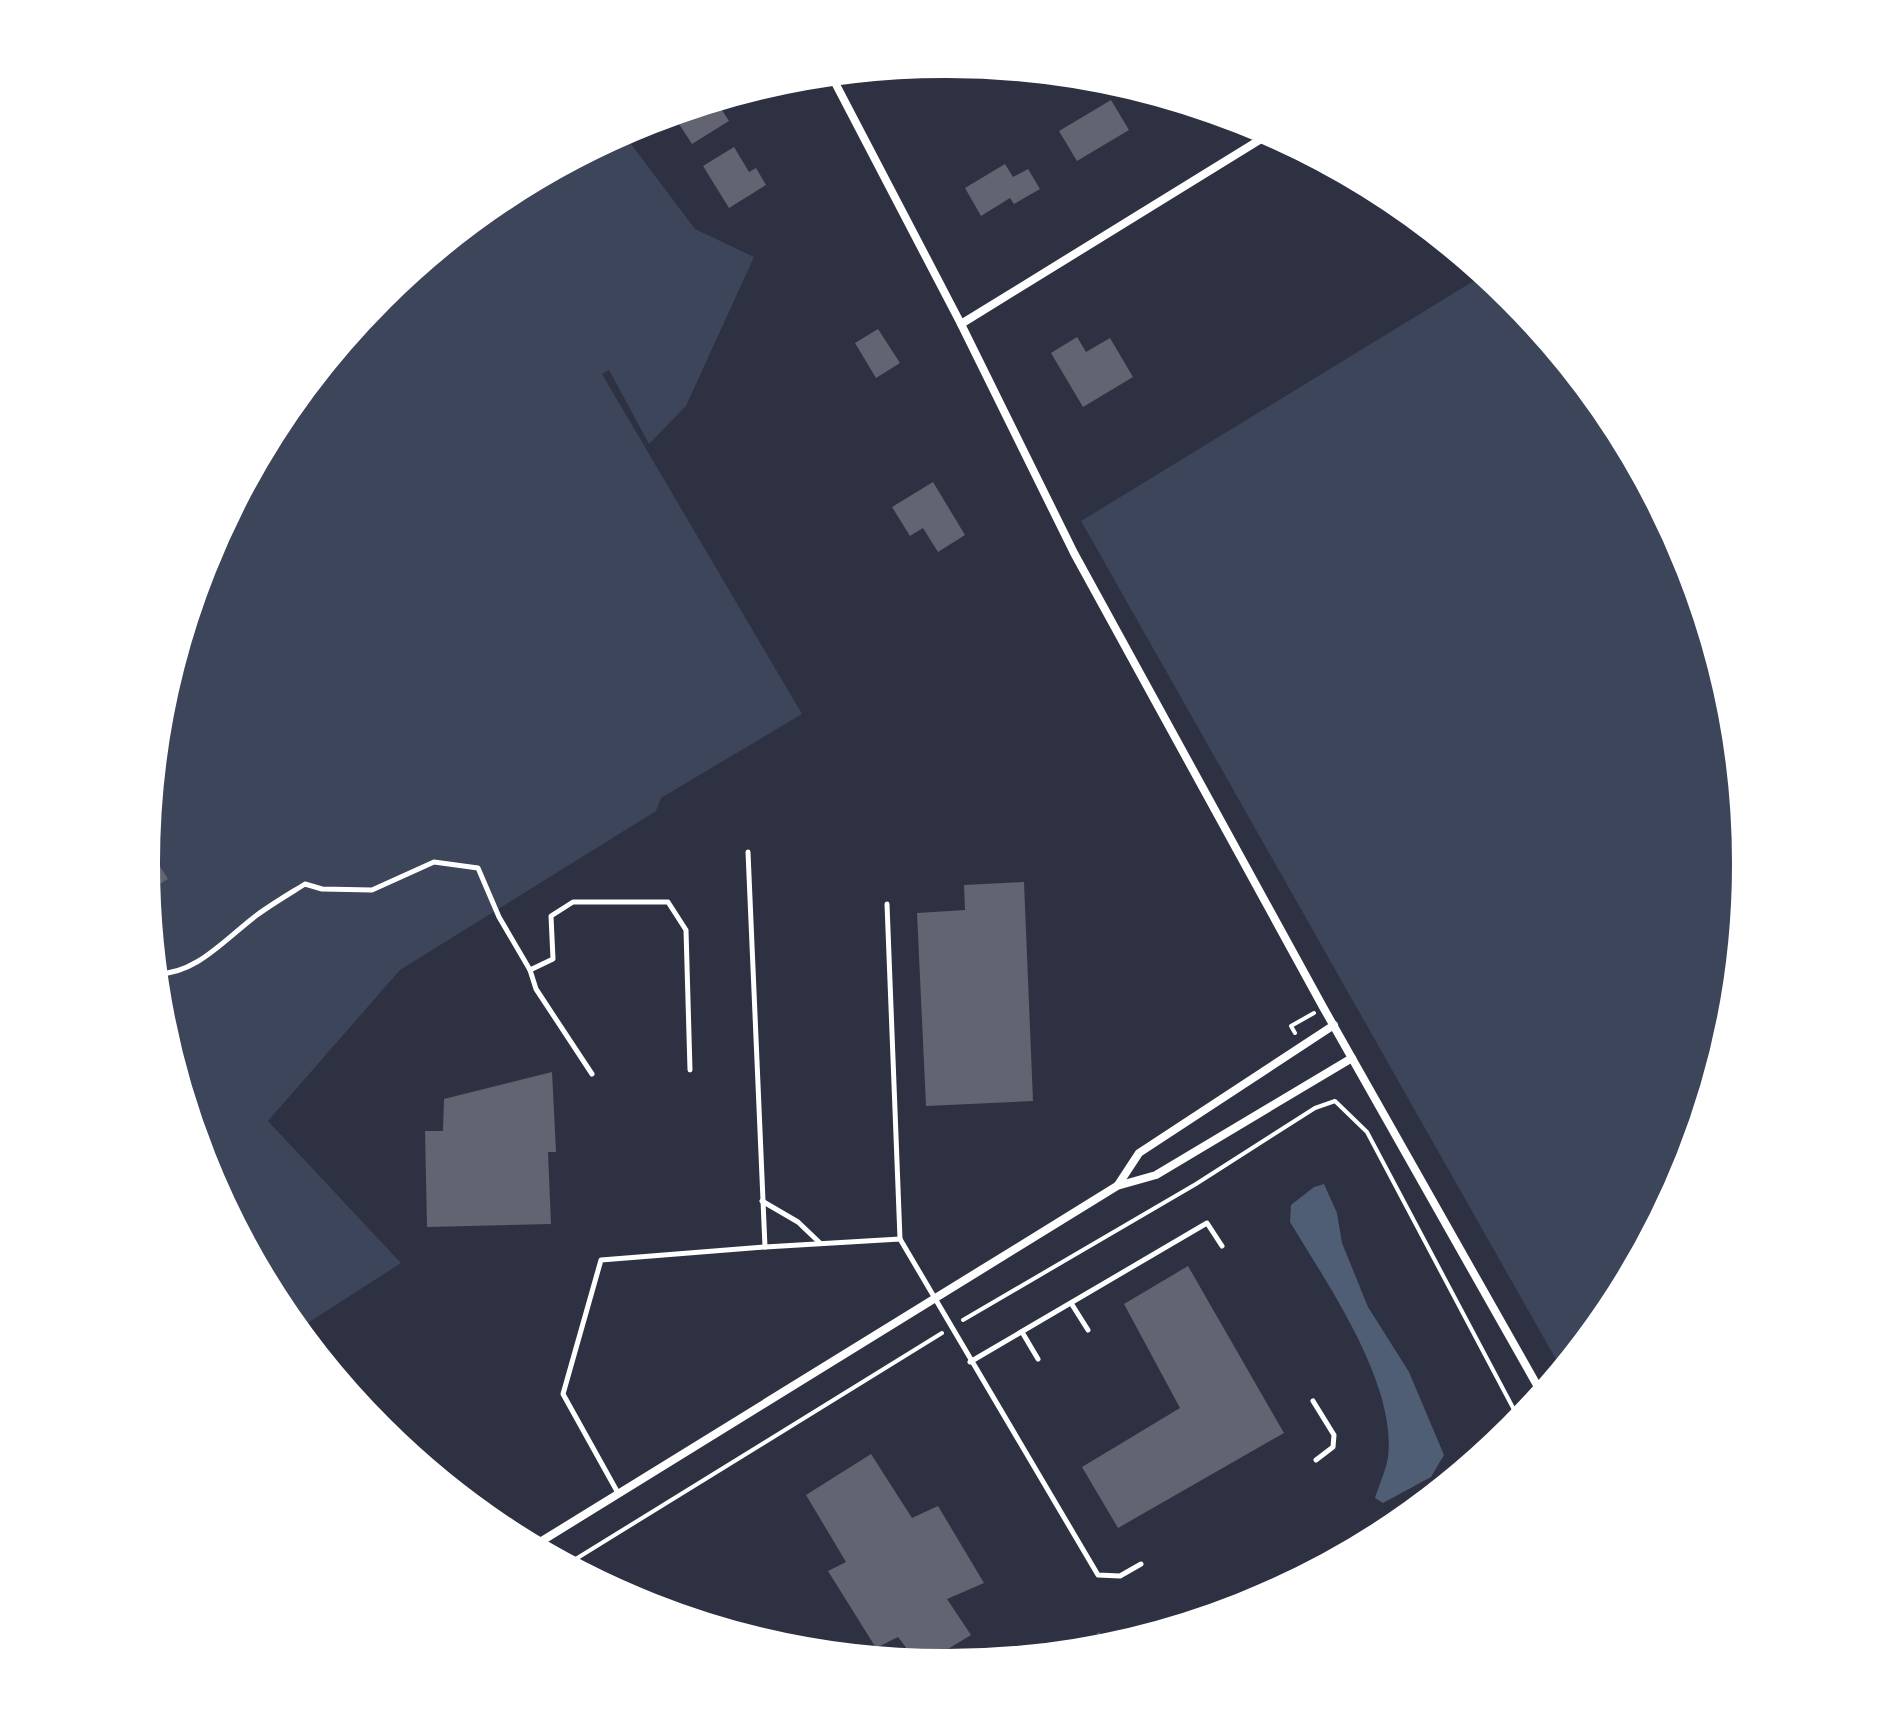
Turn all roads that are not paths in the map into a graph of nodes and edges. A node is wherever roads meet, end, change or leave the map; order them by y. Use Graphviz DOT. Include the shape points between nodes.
graph roads {
  1 [pos="836,84"];
  2 [pos="1258,141"];
  3 [pos="961,324"];
  4 [pos="748,852"];
  5 [pos="887,904"];
  6 [pos="530,970"];
  7 [pos="167,975"];
  8 [pos="1334,1025"];
  9 [pos="1352,1058"];
  10 [pos="690,1070"];
  11 [pos="592,1074"];
  12 [pos="1117,1186"];
  13 [pos="762,1201"];
  14 [pos="900,1239"];
  15 [pos="820,1244"];
  16 [pos="1222,1246"];
  17 [pos="765,1247"];
  18 [pos="933,1300"];
  19 [pos="1071,1303"];
  20 [pos="1088,1330"];
  21 [pos="1022,1332"];
  22 [pos="1038,1359"];
  23 [pos="970,1362"];
  24 [pos="1537,1384"];
  25 [pos="1313,1401"];
  26 [pos="1316,1460"];
  27 [pos="618,1494"];
  28 [pos="544,1540"];
  29 [pos="1141,1564"];
  1 -- 3 [label="street"];
  2 -- 3 [label="street"];
  3 -- 8 [label="street" via="1074,553"];
  4 -- 13 [label="lane"];
  5 -- 14 [label="lane"];
  6 -- 7 [label="lane" via="478,868 434,862 372,890 305,884 219,947"];
  6 -- 10 [label="lane" via="553,959 551,916 573,902 668,902 686,930"];
  6 -- 11 [label="lane" via="536,989"];
  8 -- 9 [label="street"];
  8 -- 12 [label="street" via="1139,1153"];
  9 -- 12 [label="street" via="1156,1175"];
  9 -- 24 [label="street"];
  12 -- 18 [label="street"];
  13 -- 15 [label="lane" via="798,1222"];
  13 -- 17 [label="lane"];
  14 -- 15 [label="lane"];
  14 -- 18 [label="lane"];
  15 -- 17 [label="lane"];
  16 -- 19 [label="lane" via="1207,1223"];
  17 -- 27 [label="lane" via="601,1260 563,1394"];
  18 -- 23 [label="lane"];
  18 -- 27 [label="street"];
  19 -- 20 [label="lane"];
  19 -- 21 [label="lane"];
  21 -- 22 [label="lane"];
  21 -- 23 [label="lane"];
  23 -- 29 [label="lane" via="1098,1575 1120,1576"];
  25 -- 26 [label="lane" via="1334,1435 1333,1447"];
  27 -- 28 [label="street"];
}
